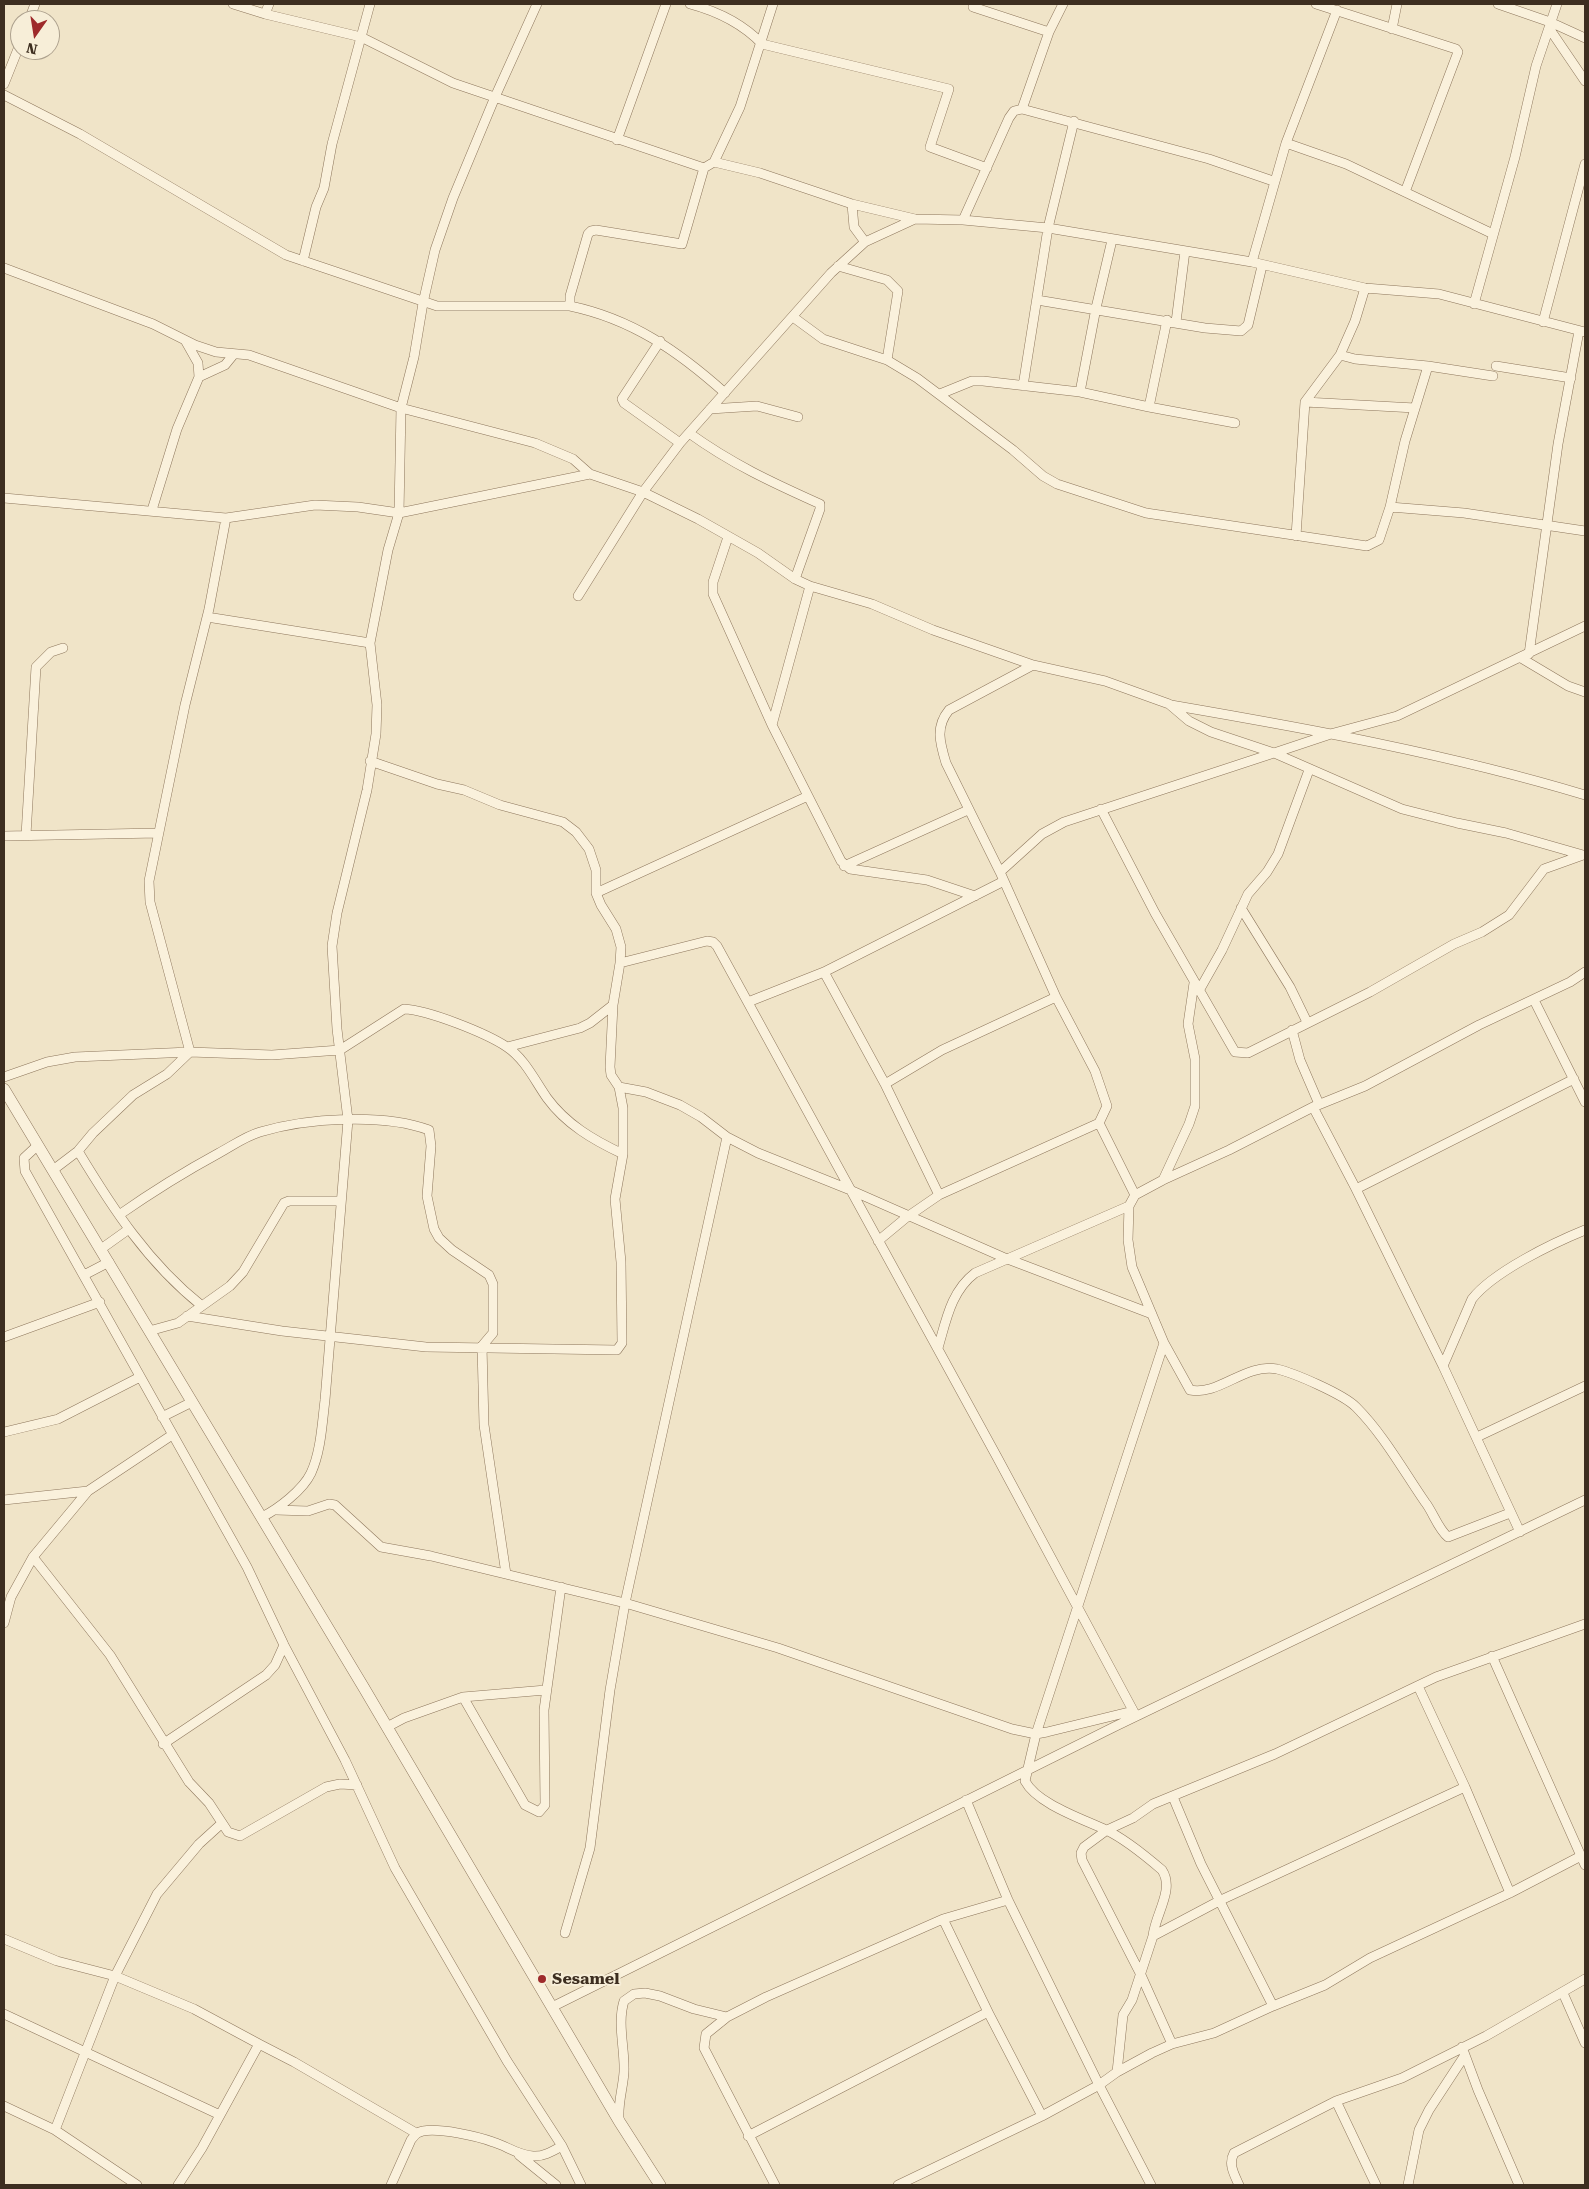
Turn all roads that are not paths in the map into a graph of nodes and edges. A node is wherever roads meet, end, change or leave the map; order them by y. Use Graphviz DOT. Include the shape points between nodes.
graph roads {
  1 [pos="233,4"];
  2 [pos="269,4"];
  3 [pos="370,4"];
  4 [pos="537,4"];
  5 [pos="666,4"];
  6 [pos="690,4"];
  7 [pos="773,4"];
  8 [pos="1062,4"];
  9 [pos="1316,4"];
  10 [pos="1396,4"];
  11 [pos="1498,4"];
  12 [pos="1558,4"];
  13 [pos="973,7"];
  14 [pos="1337,10"];
  15 [pos="265,14"];
  16 [pos="1550,25"];
  17 [pos="1392,29"];
  18 [pos="1049,32"];
  19 [pos="361,37"];
  20 [pos="1585,38"];
  21 [pos="762,44"];
  22 [pos="14,60"];
  23 [pos="1585,81"];
  24 [pos="4,84"];
  25 [pos="4,95"];
  26 [pos="494,98"];
  27 [pos="1022,109"];
  28 [pos="1074,122"];
  29 [pos="617,140"];
  30 [pos="1286,143"];
  31 [pos="714,162"];
  32 [pos="1585,164"];
  33 [pos="704,168"];
  34 [pos="987,168"];
  35 [pos="1273,182"];
  36 [pos="1405,192"];
  37 [pos="852,204"];
  38 [pos="915,219"];
  39 [pos="963,220"];
  40 [pos="1048,228"];
  41 [pos="1494,234"];
  42 [pos="1112,240"];
  43 [pos="865,242"];
  44 [pos="1185,251"];
  45 [pos="303,261"];
  46 [pos="1252,262"];
  47 [pos="838,266"];
  48 [pos="1262,266"];
  49 [pos="4,268"];
  50 [pos="1365,288"];
  51 [pos="1038,300"];
  52 [pos="423,303"];
  53 [pos="1474,304"];
  54 [pos="570,306"];
  55 [pos="1096,308"];
  56 [pos="793,317"];
  57 [pos="1172,321"];
  58 [pos="1543,322"];
  59 [pos="1582,331"];
  60 [pos="181,336"];
  61 [pos="660,341"];
  62 [pos="234,354"];
  63 [pos="1340,355"];
  64 [pos="887,360"];
  65 [pos="1428,366"];
  66 [pos="1496,366"];
  67 [pos="199,376"];
  68 [pos="1493,376"];
  69 [pos="1571,378"];
  70 [pos="1022,386"];
  71 [pos="1080,392"];
  72 [pos="725,393"];
  73 [pos="940,394"];
  74 [pos="1305,402"];
  75 [pos="1149,407"];
  76 [pos="401,408"];
  77 [pos="1415,408"];
  78 [pos="710,409"];
  79 [pos="798,417"];
  80 [pos="1235,422"];
  81 [pos="689,433"];
  82 [pos="680,443"];
  83 [pos="590,474"];
  84 [pos="643,492"];
  85 [pos="4,498"];
  86 [pos="1390,507"];
  87 [pos="152,510"];
  88 [pos="399,513"];
  89 [pos="226,518"];
  90 [pos="1548,524"];
  91 [pos="1585,531"];
  92 [pos="1296,536"];
  93 [pos="728,537"];
  94 [pos="795,579"];
  95 [pos="810,586"];
  96 [pos="578,596"];
  97 [pos="207,617"];
  98 [pos="1585,626"];
  99 [pos="370,643"];
  100 [pos="63,648"];
  101 [pos="1525,656"];
  102 [pos="1033,665"];
  103 [pos="1585,692"];
  104 [pos="1169,704"];
  105 [pos="772,725"];
  106 [pos="1334,733"];
  107 [pos="1274,754"];
  108 [pos="370,761"];
  109 [pos="1309,770"];
  110 [pos="1585,795"];
  111 [pos="808,796"];
  112 [pos="1101,809"];
  113 [pos="968,810"];
  114 [pos="158,833"];
  115 [pos="4,836"];
  116 [pos="26,836"];
  117 [pos="1584,856"];
  118 [pos="844,866"];
  119 [pos="1002,877"];
  120 [pos="596,893"];
  121 [pos="975,896"];
  122 [pos="1240,908"];
  123 [pos="620,963"];
  124 [pos="824,972"];
  125 [pos="1585,972"];
  126 [pos="1197,986"];
  127 [pos="1056,997"];
  128 [pos="1534,1000"];
  129 [pos="748,1002"];
  130 [pos="613,1005"];
  131 [pos="1307,1022"];
  132 [pos="1292,1030"];
  133 [pos="508,1047"];
  134 [pos="340,1050"];
  135 [pos="190,1052"];
  136 [pos="4,1077"];
  137 [pos="1574,1079"];
  138 [pos="884,1084"];
  139 [pos="619,1087"];
  140 [pos="4,1089"];
  141 [pos="1585,1102"];
  142 [pos="1316,1106"];
  143 [pos="348,1120"];
  144 [pos="1099,1123"];
  145 [pos="727,1137"];
  146 [pos="38,1145"];
  147 [pos="78,1151"];
  148 [pos="623,1154"];
  149 [pos="53,1170"];
  150 [pos="1163,1180"];
  151 [pos="848,1189"];
  152 [pos="1356,1189"];
  153 [pos="939,1195"];
  154 [pos="1135,1196"];
  155 [pos="341,1201"];
  156 [pos="1129,1206"];
  157 [pos="119,1215"];
  158 [pos="906,1216"];
  159 [pos="129,1229"];
  160 [pos="1585,1230"];
  161 [pos="878,1241"];
  162 [pos="101,1249"];
  163 [pos="1005,1258"];
  164 [pos="108,1262"];
  165 [pos="84,1274"];
  166 [pos="100,1302"];
  167 [pos="202,1306"];
  168 [pos="1152,1314"];
  169 [pos="187,1316"];
  170 [pos="149,1331"];
  171 [pos="329,1336"];
  172 [pos="4,1337"];
  173 [pos="1164,1343"];
  174 [pos="482,1346"];
  175 [pos="938,1348"];
  176 [pos="1443,1366"];
  177 [pos="140,1377"];
  178 [pos="1585,1386"];
  179 [pos="192,1402"];
  180 [pos="162,1417"];
  181 [pos="4,1432"];
  182 [pos="172,1436"];
  183 [pos="1477,1437"];
  184 [pos="88,1491"];
  185 [pos="4,1500"];
  186 [pos="1585,1500"];
  187 [pos="276,1510"];
  188 [pos="1510,1513"];
  189 [pos="262,1517"];
  190 [pos="1520,1532"];
  191 [pos="33,1557"];
  192 [pos="506,1574"];
  193 [pos="561,1587"];
  194 [pos="625,1604"];
  195 [pos="1079,1608"];
  196 [pos="4,1622"];
  197 [pos="1585,1624"];
  198 [pos="284,1645"];
  199 [pos="1492,1656"];
  200 [pos="1418,1686"];
  201 [pos="546,1690"];
  202 [pos="463,1697"];
  203 [pos="1134,1713"];
  204 [pos="387,1727"];
  205 [pos="1036,1734"];
  206 [pos="163,1744"];
  207 [pos="1026,1772"];
  208 [pos="357,1785"];
  209 [pos="1465,1787"];
  210 [pos="1173,1797"];
  211 [pos="966,1800"];
  212 [pos="221,1824"];
  213 [pos="1107,1830"];
  214 [pos="1583,1860"];
  215 [pos="1510,1893"];
  216 [pos="1008,1900"];
  217 [pos="1221,1900"];
  218 [pos="943,1919"];
  219 [pos="565,1933"];
  220 [pos="1153,1936"];
  221 [pos="4,1940"];
  222 [pos="1141,1975"];
  223 [pos="115,1976"];
  224 [pos="1585,1979"];
  225 [pos="1563,1992"];
  226 [pos="1273,2006"];
  227 [pos="552,2007"];
  228 [pos="988,2012"];
  229 [pos="4,2014"];
  230 [pos="727,2017"];
  231 [pos="1585,2043"];
  232 [pos="259,2044"];
  233 [pos="1172,2044"];
  234 [pos="1464,2051"];
  235 [pos="86,2054"];
  236 [pos="1117,2072"];
  237 [pos="1099,2085"];
  238 [pos="1336,2101"];
  239 [pos="4,2106"];
  240 [pos="220,2115"];
  241 [pos="1042,2116"];
  242 [pos="619,2121"];
  243 [pos="55,2130"];
  244 [pos="416,2133"];
  245 [pos="748,2136"];
  246 [pos="562,2146"];
  247 [pos="516,2153"];
  248 [pos="137,2185"];
  249 [pos="178,2185"];
  250 [pos="391,2185"];
  251 [pos="556,2185"];
  252 [pos="581,2185"];
  253 [pos="660,2185"];
  254 [pos="775,2185"];
  255 [pos="898,2185"];
  256 [pos="1151,2185"];
  257 [pos="1239,2185"];
  258 [pos="1376,2185"];
  259 [pos="1408,2185"];
  260 [pos="1520,2185"];
  1 -- 15 [label="street"];
  2 -- 15 [label="street"];
  3 -- 19 [label="street"];
  4 -- 26 [label="street"];
  5 -- 29 [label="street"];
  6 -- 21 [label="street" via="713,10"];
  7 -- 21 [label="street"];
  8 -- 18 [label="street"];
  9 -- 14 [label="street"];
  10 -- 17 [label="street"];
  11 -- 16 [label="street"];
  12 -- 16 [label="street"];
  13 -- 18 [label="street"];
  14 -- 17 [label="street"];
  14 -- 30 [label="street"];
  15 -- 19 [label="street"];
  16 -- 20 [label="street"];
  16 -- 23 [label="street"];
  16 -- 41 [label="street" via="1536,66"];
  17 -- 36 [label="street" via="1456,49 1459,54"];
  18 -- 27 [label="street"];
  19 -- 26 [label="street" via="453,83"];
  19 -- 45 [label="street"];
  21 -- 31 [label="street" via="740,108"];
  21 -- 34 [label="street" via="949,89 930,147"];
  22 -- 24 [label="street"];
  25 -- 45 [label="street" via="80,134 286,255"];
  26 -- 29 [label="street"];
  26 -- 52 [label="street" via="453,198 435,250"];
  27 -- 28 [label="street"];
  27 -- 34 [label="street" via="1012,114"];
  28 -- 35 [label="street" via="1209,159"];
  28 -- 40 [label="street"];
  29 -- 33 [label="street"];
  30 -- 35 [label="street"];
  30 -- 36 [label="street" via="1346,164"];
  31 -- 33 [label="street"];
  31 -- 37 [label="street" via="760,173"];
  32 -- 58 [label="street"];
  33 -- 54 [label="street" via="682,244 596,230 588,234"];
  34 -- 39 [label="street"];
  35 -- 46 [label="street"];
  36 -- 41 [label="street"];
  37 -- 38 [label="street"];
  37 -- 43 [label="street" via="854,228"];
  38 -- 39 [label="street"];
  38 -- 43 [label="street"];
  39 -- 40 [label="street"];
  40 -- 42 [label="street"];
  40 -- 51 [label="street"];
  41 -- 53 [label="street"];
  42 -- 44 [label="street"];
  42 -- 55 [label="street"];
  43 -- 47 [label="street"];
  44 -- 46 [label="street"];
  44 -- 57 [label="street"];
  45 -- 52 [label="street"];
  46 -- 48 [label="street"];
  47 -- 56 [label="street"];
  47 -- 64 [label="street" via="887,280 898,292"];
  48 -- 50 [label="street"];
  48 -- 57 [label="street" via="1246,329 1238,332"];
  49 -- 60 [label="street"];
  50 -- 53 [label="street" via="1423,291"];
  50 -- 63 [label="street"];
  51 -- 55 [label="street"];
  51 -- 70 [label="street"];
  52 -- 54 [label="street" via="437,306"];
  52 -- 76 [label="street"];
  53 -- 58 [label="street"];
  54 -- 61 [label="street" via="589,310"];
  55 -- 57 [label="street"];
  55 -- 71 [label="street"];
  56 -- 64 [label="street" via="823,339"];
  56 -- 72 [label="street"];
  57 -- 75 [label="street"];
  58 -- 59 [label="street"];
  59 -- 69 [label="street"];
  60 -- 62 [label="street" via="195,345"];
  60 -- 67 [label="street" via="193,351"];
  61 -- 72 [label="street"];
  61 -- 82 [label="street" via="622,399"];
  62 -- 67 [label="street" via="225,364"];
  62 -- 76 [label="street" via="249,355"];
  63 -- 65 [label="street"];
  63 -- 74 [label="street"];
  64 -- 73 [label="street"];
  65 -- 68 [label="street"];
  65 -- 77 [label="street"];
  66 -- 69 [label="street"];
  67 -- 87 [label="street" via="172,445"];
  69 -- 90 [label="street" via="1558,444"];
  70 -- 71 [label="street"];
  70 -- 73 [label="street" via="977,380"];
  71 -- 75 [label="street"];
  72 -- 78 [label="street"];
  73 -- 92 [label="street" via="1043,476 1071,490 1146,512"];
  74 -- 77 [label="street"];
  74 -- 92 [label="street"];
  75 -- 80 [label="street"];
  76 -- 83 [label="street" via="535,443 573,459"];
  76 -- 88 [label="street"];
  77 -- 86 [label="street"];
  78 -- 79 [label="street" via="757,406"];
  78 -- 81 [label="street"];
  81 -- 82 [label="street"];
  81 -- 94 [label="street" via="742,469 820,504"];
  82 -- 84 [label="street"];
  83 -- 84 [label="street"];
  83 -- 88 [label="street"];
  84 -- 93 [label="street"];
  84 -- 96 [label="street"];
  85 -- 87 [label="street"];
  86 -- 90 [label="street"];
  86 -- 92 [label="street" via="1379,540 1374,544 1367,546"];
  87 -- 89 [label="street"];
  88 -- 89 [label="street" via="315,505"];
  88 -- 99 [label="street" via="388,550"];
  89 -- 97 [label="street"];
  90 -- 91 [label="street"];
  90 -- 101 [label="street"];
  93 -- 94 [label="street"];
  93 -- 105 [label="street" via="713,582 713,594"];
  94 -- 95 [label="street"];
  95 -- 102 [label="street" via="872,604 933,630"];
  95 -- 105 [label="street"];
  97 -- 99 [label="street"];
  97 -- 114 [label="street"];
  98 -- 101 [label="street"];
  99 -- 108 [label="street" via="377,705 376,734"];
  100 -- 116 [label="street" via="51,652 36,667"];
  101 -- 103 [label="street" via="1568,686"];
  101 -- 106 [label="street" via="1397,716"];
  102 -- 104 [label="street" via="1105,681"];
  102 -- 113 [label="street" via="950,710 942,718 940,745"];
  104 -- 106 [label="street"];
  104 -- 107 [label="street" via="1189,721 1211,732"];
  105 -- 111 [label="street"];
  106 -- 107 [label="street"];
  106 -- 110 [label="street" via="1526,777"];
  107 -- 109 [label="street"];
  107 -- 112 [label="street"];
  108 -- 120 [label="street" via="464,790 500,805 563,822 589,849 596,870"];
  108 -- 134 [label="street" via="367,790 332,946"];
  109 -- 117 [label="street" via="1402,809 1457,824 1492,829"];
  109 -- 122 [label="street" via="1278,854"];
  111 -- 118 [label="street"];
  111 -- 120 [label="street"];
  112 -- 119 [label="street" via="1042,834"];
  112 -- 126 [label="street"];
  113 -- 118 [label="street"];
  113 -- 119 [label="street"];
  114 -- 116 [label="street"];
  114 -- 135 [label="street" via="149,881 150,902"];
  115 -- 116 [label="street"];
  117 -- 131 [label="street" via="1544,869 1509,915 1370,992"];
  118 -- 121 [label="street" via="928,880"];
  119 -- 121 [label="street"];
  119 -- 127 [label="street"];
  120 -- 123 [label="street" via="616,929 621,946"];
  121 -- 124 [label="street"];
  122 -- 126 [label="street" via="1222,950"];
  122 -- 131 [label="street" via="1290,987"];
  123 -- 129 [label="street" via="670,949 713,942"];
  123 -- 130 [label="street"];
  124 -- 129 [label="street"];
  124 -- 138 [label="street"];
  125 -- 128 [label="street"];
  126 -- 132 [label="street" via="1235,1052 1248,1053"];
  126 -- 150 [label="street" via="1188,1024 1195,1059 1195,1106"];
  127 -- 138 [label="street" via="942,1050"];
  127 -- 144 [label="street" via="1106,1099 1106,1111"];
  128 -- 137 [label="street"];
  128 -- 142 [label="street" via="1479,1025 1365,1086"];
  129 -- 151 [label="street"];
  130 -- 133 [label="street" via="580,1028"];
  130 -- 139 [label="street" via="610,1067"];
  131 -- 132 [label="street"];
  132 -- 142 [label="street"];
  133 -- 134 [label="street" via="432,1013 404,1010"];
  133 -- 148 [label="street" via="575,1128"];
  134 -- 135 [label="street" via="272,1055"];
  134 -- 143 [label="street"];
  135 -- 136 [label="street" via="76,1057 47,1062"];
  135 -- 147 [label="street" via="167,1074 133,1095"];
  137 -- 141 [label="street"];
  137 -- 152 [label="street"];
  138 -- 153 [label="street"];
  139 -- 145 [label="street" via="646,1092 680,1105"];
  139 -- 148 [label="street" via="623,1108"];
  140 -- 146 [label="street"];
  142 -- 150 [label="street"];
  142 -- 152 [label="street"];
  143 -- 155 [label="street"];
  143 -- 157 [label="street" via="258,1132 174,1178"];
  143 -- 174 [label="street" via="429,1130 427,1196 434,1229 438,1238 489,1275 493,1284 493,1333"];
  144 -- 153 [label="street"];
  144 -- 154 [label="street"];
  145 -- 151 [label="street" via="758,1154"];
  145 -- 194 [label="street"];
  146 -- 149 [label="street"];
  146 -- 165 [label="street" via="24,1158 25,1171"];
  147 -- 149 [label="street"];
  147 -- 157 [label="street"];
  148 -- 174 [label="street" via="615,1198 621,1262 620,1348"];
  149 -- 162 [label="street"];
  150 -- 154 [label="street"];
  151 -- 158 [label="street"];
  151 -- 161 [label="street"];
  152 -- 176 [label="street"];
  153 -- 158 [label="street"];
  154 -- 156 [label="street"];
  155 -- 167 [label="street" via="284,1203 243,1272"];
  155 -- 171 [label="street"];
  156 -- 163 [label="street"];
  156 -- 168 [label="street" via="1128,1240 1132,1267"];
  157 -- 159 [label="street"];
  158 -- 161 [label="street"];
  158 -- 163 [label="street"];
  159 -- 162 [label="street"];
  159 -- 167 [label="street" via="152,1261"];
  160 -- 176 [label="street" via="1516,1265 1478,1291"];
  161 -- 175 [label="street"];
  162 -- 164 [label="street"];
  163 -- 168 [label="street"];
  163 -- 175 [label="street" via="975,1273 959,1287"];
  164 -- 165 [label="street"];
  164 -- 170 [label="street"];
  165 -- 166 [label="street"];
  166 -- 172 [label="street"];
  166 -- 177 [label="street"];
  167 -- 169 [label="street"];
  168 -- 173 [label="street"];
  169 -- 170 [label="street" via="178,1323"];
  169 -- 171 [label="street"];
  170 -- 179 [label="street"];
  171 -- 174 [label="street" via="426,1347"];
  171 -- 187 [label="street" via="320,1440 310,1474"];
  173 -- 188 [label="street" via="1190,1390 1209,1389 1245,1372 1276,1369 1354,1405 1397,1461 1448,1537"];
  173 -- 195 [label="street"];
  174 -- 192 [label="street" via="484,1425"];
  175 -- 195 [label="street"];
  176 -- 183 [label="street"];
  177 -- 180 [label="street"];
  177 -- 181 [label="street" via="58,1419"];
  178 -- 183 [label="street"];
  179 -- 180 [label="street"];
  179 -- 189 [label="street"];
  180 -- 182 [label="street"];
  182 -- 184 [label="street"];
  182 -- 198 [label="street" via="248,1567"];
  183 -- 188 [label="street"];
  184 -- 185 [label="street"];
  184 -- 191 [label="street"];
  186 -- 190 [label="street"];
  187 -- 189 [label="street"];
  187 -- 192 [label="street" via="308,1511 335,1505 381,1547"];
  188 -- 190 [label="street"];
  189 -- 204 [label="street"];
  190 -- 203 [label="street"];
  191 -- 196 [label="street" via="11,1597"];
  191 -- 206 [label="street" via="110,1655"];
  192 -- 193 [label="street"];
  193 -- 194 [label="street"];
  193 -- 201 [label="street"];
  194 -- 205 [label="street" via="778,1648 1012,1729"];
  194 -- 219 [label="street" via="610,1690 590,1848"];
  195 -- 203 [label="street"];
  195 -- 205 [label="street"];
  197 -- 199 [label="street"];
  198 -- 206 [label="street" via="275,1665 266,1675"];
  198 -- 208 [label="street"];
  199 -- 200 [label="street"];
  199 -- 214 [label="street"];
  200 -- 209 [label="street"];
  200 -- 210 [label="street" via="1275,1754"];
  201 -- 202 [label="street"];
  201 -- 202 [label="street" via="543,1736 545,1804 539,1812 525,1805"];
  202 -- 204 [label="street"];
  203 -- 205 [label="street"];
  203 -- 207 [label="street"];
  204 -- 227 [label="street"];
  205 -- 207 [label="street"];
  206 -- 212 [label="street" via="189,1782 215,1811"];
  207 -- 211 [label="street"];
  207 -- 213 [label="street" via="1025,1781 1029,1788 1041,1798"];
  208 -- 212 [label="street" via="340,1784 322,1789 240,1836 228,1832"];
  208 -- 246 [label="street" via="395,1868 507,2061"];
  209 -- 215 [label="street"];
  209 -- 217 [label="street"];
  210 -- 213 [label="street" via="1153,1804"];
  210 -- 217 [label="street" via="1201,1864"];
  211 -- 216 [label="street"];
  211 -- 227 [label="street"];
  212 -- 223 [label="street" via="199,1844 157,1894"];
  213 -- 220 [label="street" via="1148,1858 1168,1879"];
  213 -- 222 [label="street" via="1084,1848 1082,1860"];
  214 -- 215 [label="street"];
  215 -- 226 [label="street" via="1370,1958 1325,1985"];
  216 -- 218 [label="street"];
  216 -- 237 [label="street"];
  217 -- 220 [label="street"];
  217 -- 226 [label="street"];
  218 -- 228 [label="street"];
  218 -- 230 [label="street"];
  220 -- 222 [label="street"];
  221 -- 223 [label="street" via="57,1961"];
  222 -- 233 [label="street"];
  222 -- 236 [label="street" via="1124,2014"];
  223 -- 232 [label="street" via="194,2009"];
  223 -- 235 [label="street"];
  224 -- 225 [label="street"];
  225 -- 231 [label="street"];
  225 -- 234 [label="street"];
  226 -- 233 [label="street" via="1214,2034"];
  227 -- 242 [label="street"];
  228 -- 241 [label="street"];
  228 -- 245 [label="street"];
  229 -- 235 [label="street"];
  230 -- 242 [label="street" via="645,1993 634,1994 624,2001 621,2024 624,2071 618,2104"];
  230 -- 245 [label="street" via="706,2034 704,2048"];
  232 -- 240 [label="street"];
  232 -- 244 [label="street"];
  233 -- 236 [label="street"];
  234 -- 238 [label="street" via="1402,2078"];
  234 -- 259 [label="street" via="1419,2130"];
  234 -- 260 [label="street"];
  235 -- 240 [label="street"];
  235 -- 243 [label="street"];
  236 -- 237 [label="street"];
  237 -- 241 [label="street"];
  237 -- 256 [label="street"];
  238 -- 257 [label="street" via="1234,2153 1230,2159 1231,2166"];
  238 -- 258 [label="street"];
  239 -- 243 [label="street"];
  240 -- 249 [label="street"];
  241 -- 255 [label="street"];
  242 -- 253 [label="street"];
  243 -- 248 [label="street"];
  244 -- 247 [label="street" via="424,2130 472,2137 494,2142"];
  244 -- 250 [label="street"];
  245 -- 254 [label="street"];
  246 -- 247 [label="street" via="540,2156"];
  246 -- 252 [label="street"];
  247 -- 251 [label="street"];
}
